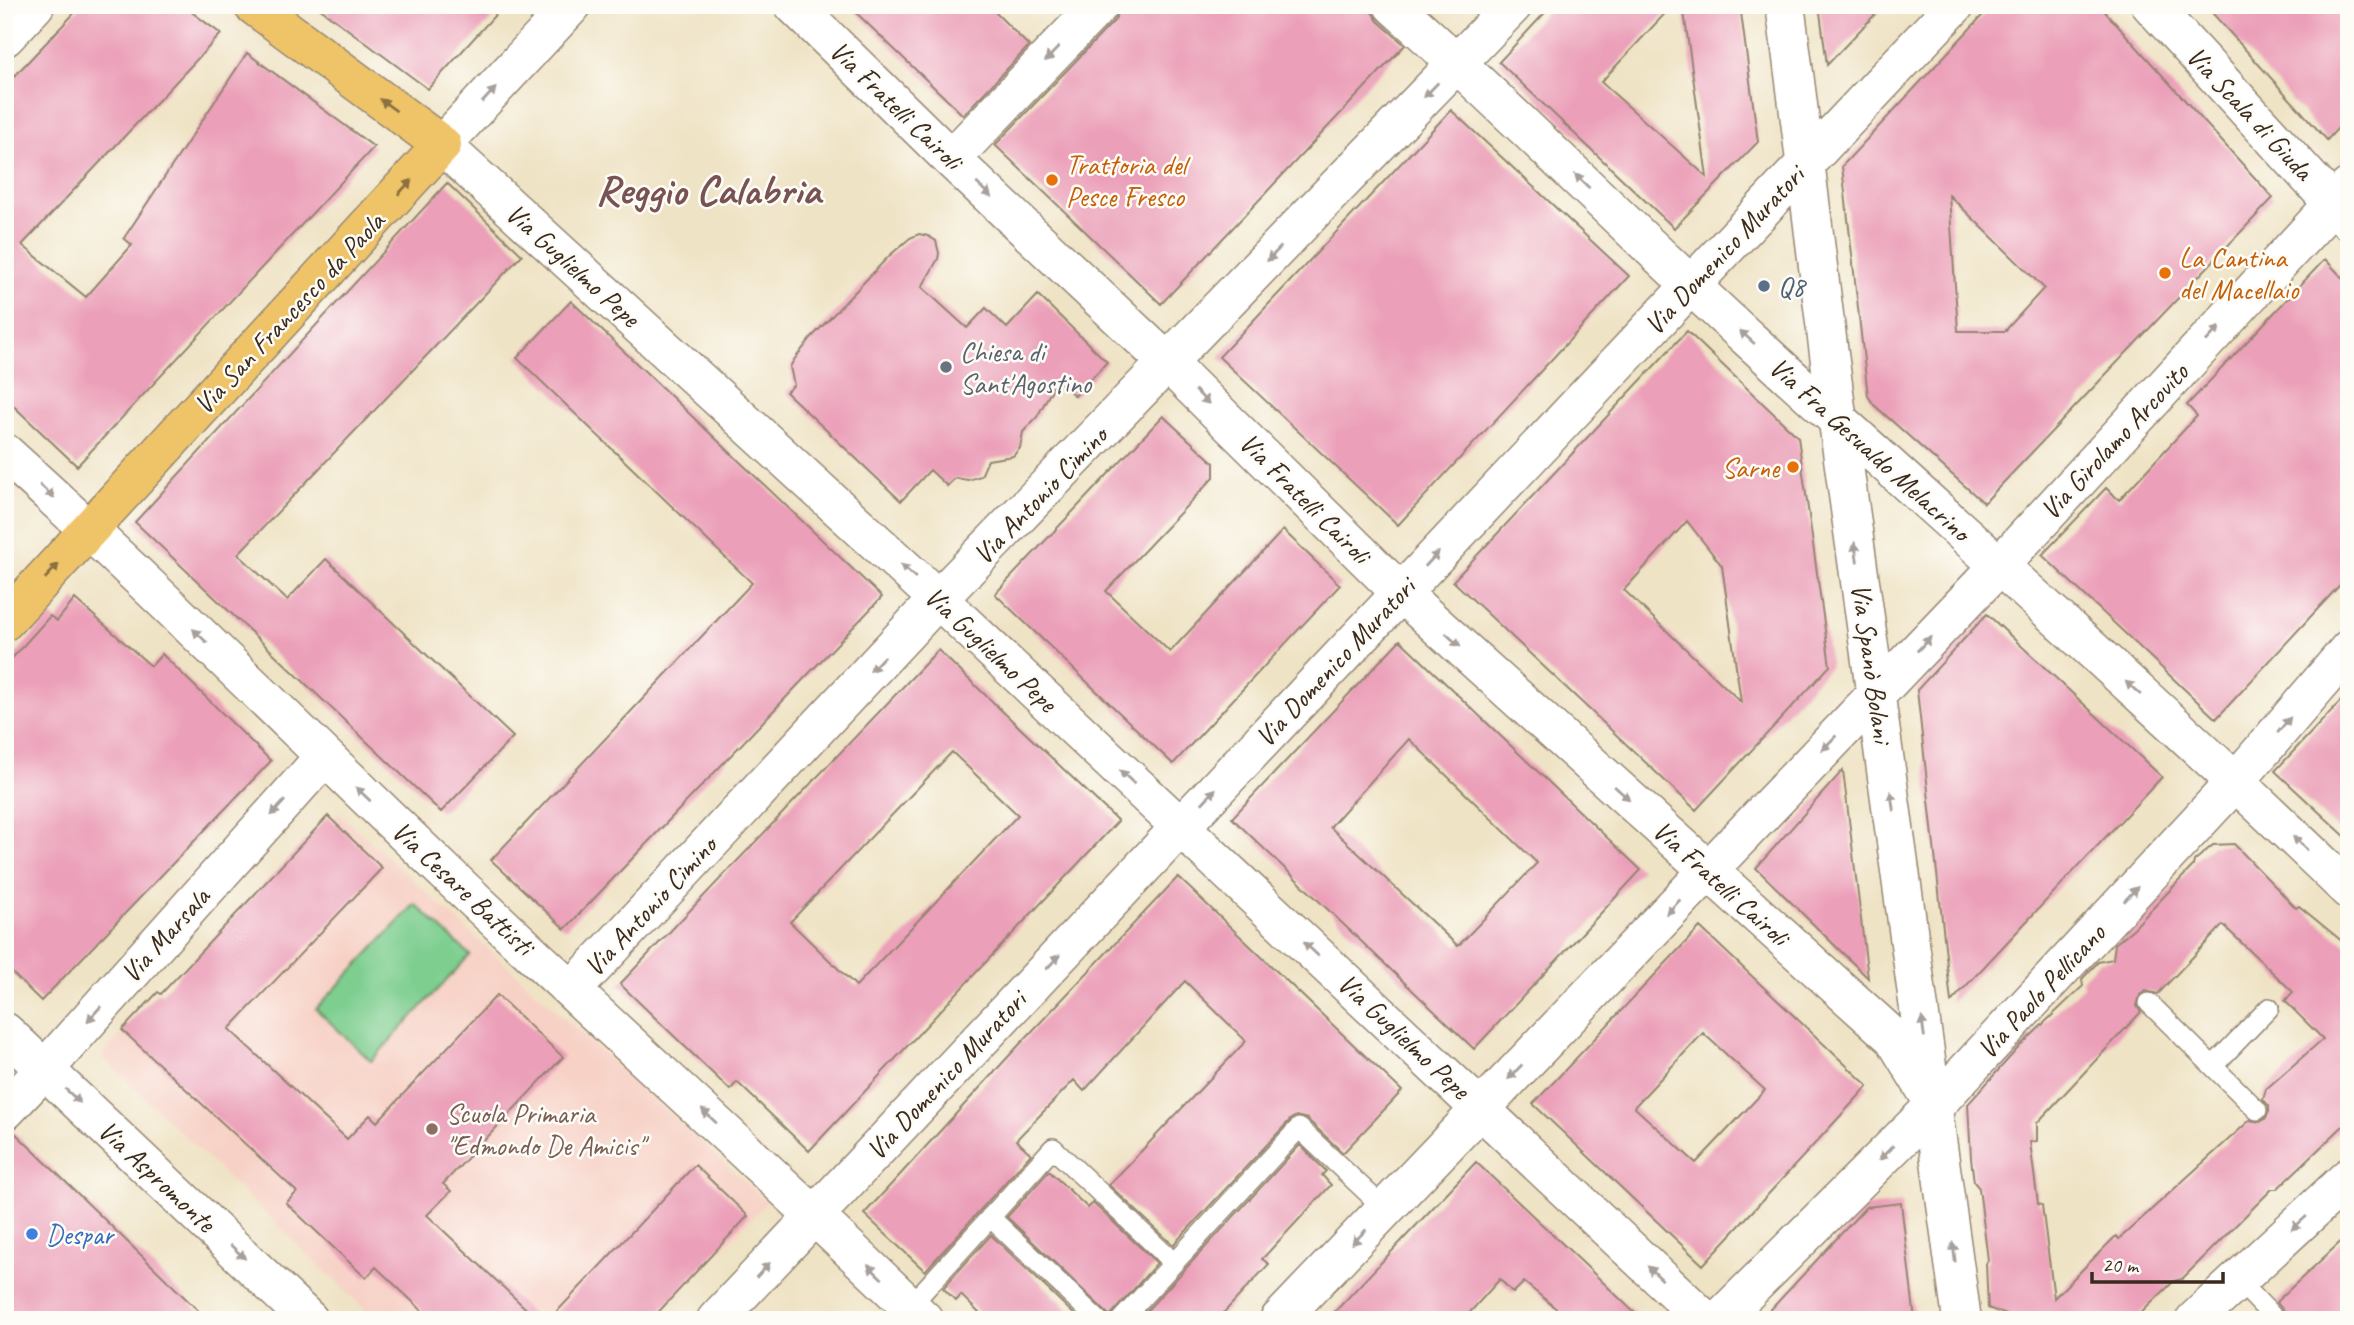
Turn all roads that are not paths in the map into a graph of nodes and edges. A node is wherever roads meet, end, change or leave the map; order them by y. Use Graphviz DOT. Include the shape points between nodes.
graph roads {
  1 [pos="35,5"];
  2 [pos="253,5"];
  3 [pos="572,5"];
  4 [pos="794,5"];
  5 [pos="1099,5"];
  6 [pos="1393,5"];
  7 [pos="1513,5"];
  8 [pos="1785,5"];
  9 [pos="1955,5"];
  10 [pos="2151,5"];
  11 [pos="5,37"];
  12 [pos="1457,62"];
  13 [pos="442,145"];
  14 [pos="951,159"];
  15 [pos="1807,162"];
  16 [pos="2343,204"];
  17 [pos="1690,286"];
  18 [pos="1168,363"];
  19 [pos="1838,420"];
  20 [pos="5,453"];
  21 [pos="89,529"];
  22 [pos="1999,566"];
  23 [pos="1401,593"];
  24 [pos="939,599"];
  25 [pos="5,621"];
  26 [pos="2349,649"];
  27 [pos="1877,693"];
  28 [pos="324,757"];
  29 [pos="2236,781"];
  30 [pos="1180,827"];
  31 [pos="1708,870"];
  32 [pos="2349,890"];
  33 [pos="572,990"];
  34 [pos="2149,1003"];
  35 [pos="2269,1009"];
  36 [pos="5,1032"];
  37 [pos="2214,1065"];
  38 [pos="45,1069"];
  39 [pos="1934,1105"];
  40 [pos="1481,1108"];
  41 [pos="2257,1110"];
  42 [pos="5,1111"];
  43 [pos="2349,1177"];
  44 [pos="1385,1209"];
  45 [pos="815,1215"];
  46 [pos="990,1217"];
  47 [pos="1174,1263"];
  48 [pos="2237,1279"];
  49 [pos="917,1313"];
  50 [pos="309,1320"];
  51 [pos="716,1320"];
  52 [pos="1097,1320"];
  53 [pos="1121,1320"];
  54 [pos="1279,1320"];
  55 [pos="1705,1320"];
  56 [pos="1719,1320"];
  57 [pos="1962,1320"];
  58 [pos="2194,1320"];
  59 [pos="2276,1320"];
  1 -- 11 [label="street"];
  13 -- 2 [label="main road, Via Guglielmo Pepe, one-way"];
  13 -- 3 [label="street, Via San Francesco da Paola, one-way"];
  4 -- 14 [label="street, Via Fratelli Cairoli"];
  5 -- 14 [label="street, one-way"];
  6 -- 12 [label="street, Via Fra Gesualdo Melacrino"];
  7 -- 12 [label="street, Via Antonio Cimino"];
  8 -- 15 [label="street, Via Spanò Bolani"];
  9 -- 15 [label="street, Via Domenico Muratori"];
  10 -- 16 [label="street, Via Scala di Giuda"];
  17 -- 12 [label="street, Via Fra Gesualdo Melacrino, one-way"];
  12 -- 18 [label="street, Via Antonio Cimino, one-way"];
  21 -- 13 [label="main road, Via San Francesco da Paola, one-way"];
  24 -- 13 [label="street, Via Guglielmo Pepe, one-way"];
  14 -- 18 [label="street, Via Fratelli Cairoli, one-way"];
  15 -- 17 [label="street, Via Domenico Muratori"];
  15 -- 19 [label="street, Via Spanò Bolani"];
  22 -- 16 [label="street, Via Girolamo Arcovito, one-way"];
  19 -- 17 [label="street, Via Fra Gesualdo Melacrino, one-way"];
  23 -- 17 [label="street, Via Domenico Muratori, one-way"];
  18 -- 23 [label="street, Via Fratelli Cairoli, one-way"];
  18 -- 24 [label="street, Via Antonio Cimino"];
  19 -- 22 [label="street, Via Fra Gesualdo Melacrino"];
  27 -- 19 [label="street, Via Spanò Bolani, one-way"];
  20 -- 21 [label="street, Via Cesare Battisti, one-way"];
  25 -- 21 [label="main road, Via San Francesco da Paola, one-way"];
  28 -- 21 [label="street, Via Cesare Battisti, one-way"];
  27 -- 22 [label="street, Via Girolamo Arcovito, one-way"];
  29 -- 22 [label="street, Via Fra Gesualdo Melacrino, one-way"];
  30 -- 23 [label="street, Via Domenico Muratori, one-way"];
  23 -- 31 [label="street, Via Fratelli Cairoli, one-way"];
  30 -- 24 [label="street, Via Guglielmo Pepe, one-way"];
  24 -- 33 [label="street, Via Antonio Cimino, one-way"];
  29 -- 26 [label="street, Via Paolo Pellicano, one-way"];
  27 -- 31 [label="street, Via Girolamo Arcovito, one-way"];
  39 -- 27 [label="street, Via Spanò Bolani, one-way"];
  33 -- 28 [label="street, Via Cesare Battisti, one-way"];
  28 -- 38 [label="street, Via Marsala, one-way"];
  32 -- 29 [label="street, Via Fra Gesualdo Melacrino, one-way"];
  39 -- 29 [label="street, Via Paolo Pellicano, one-way" via="2096,950"];
  40 -- 30 [label="street, Via Guglielmo Pepe, one-way"];
  45 -- 30 [label="street, Via Domenico Muratori, one-way"];
  31 -- 39 [label="street, Via Fratelli Cairoli" via="1894,1038"];
  31 -- 40 [label="street, Via Girolamo Arcovito, one-way"];
  45 -- 33 [label="street, Via Cesare Battisti, one-way"];
  34 -- 37 [label="lane"];
  35 -- 37 [label="lane"];
  36 -- 38 [label="street, Via Aspromonte"];
  37 -- 41 [label="lane"];
  38 -- 42 [label="street, Via Marsala"];
  38 -- 50 [label="street, Via Aspromonte, one-way"];
  39 -- 56 [label="street, Via Paolo Pellicano, one-way"];
  57 -- 39 [label="street, Via Spanò Bolani, one-way"];
  40 -- 44 [label="street, Via Girolamo Arcovito"];
  55 -- 40 [label="street, Via Guglielmo Pepe, one-way"];
  43 -- 48 [label="street, one-way"];
  44 -- 47 [label="lane" via="1299,1128"];
  44 -- 54 [label="street, Via Girolamo Arcovito, one-way"];
  49 -- 45 [label="street, Via Cesare Battisti, one-way"];
  51 -- 45 [label="street, Via Domenico Muratori, one-way"];
  46 -- 47 [label="lane" via="1053,1148"];
  46 -- 49 [label="lane"];
  46 -- 52 [label="lane"];
  47 -- 53 [label="lane"];
  48 -- 58 [label="street"];
  48 -- 59 [label="lane"];
}
